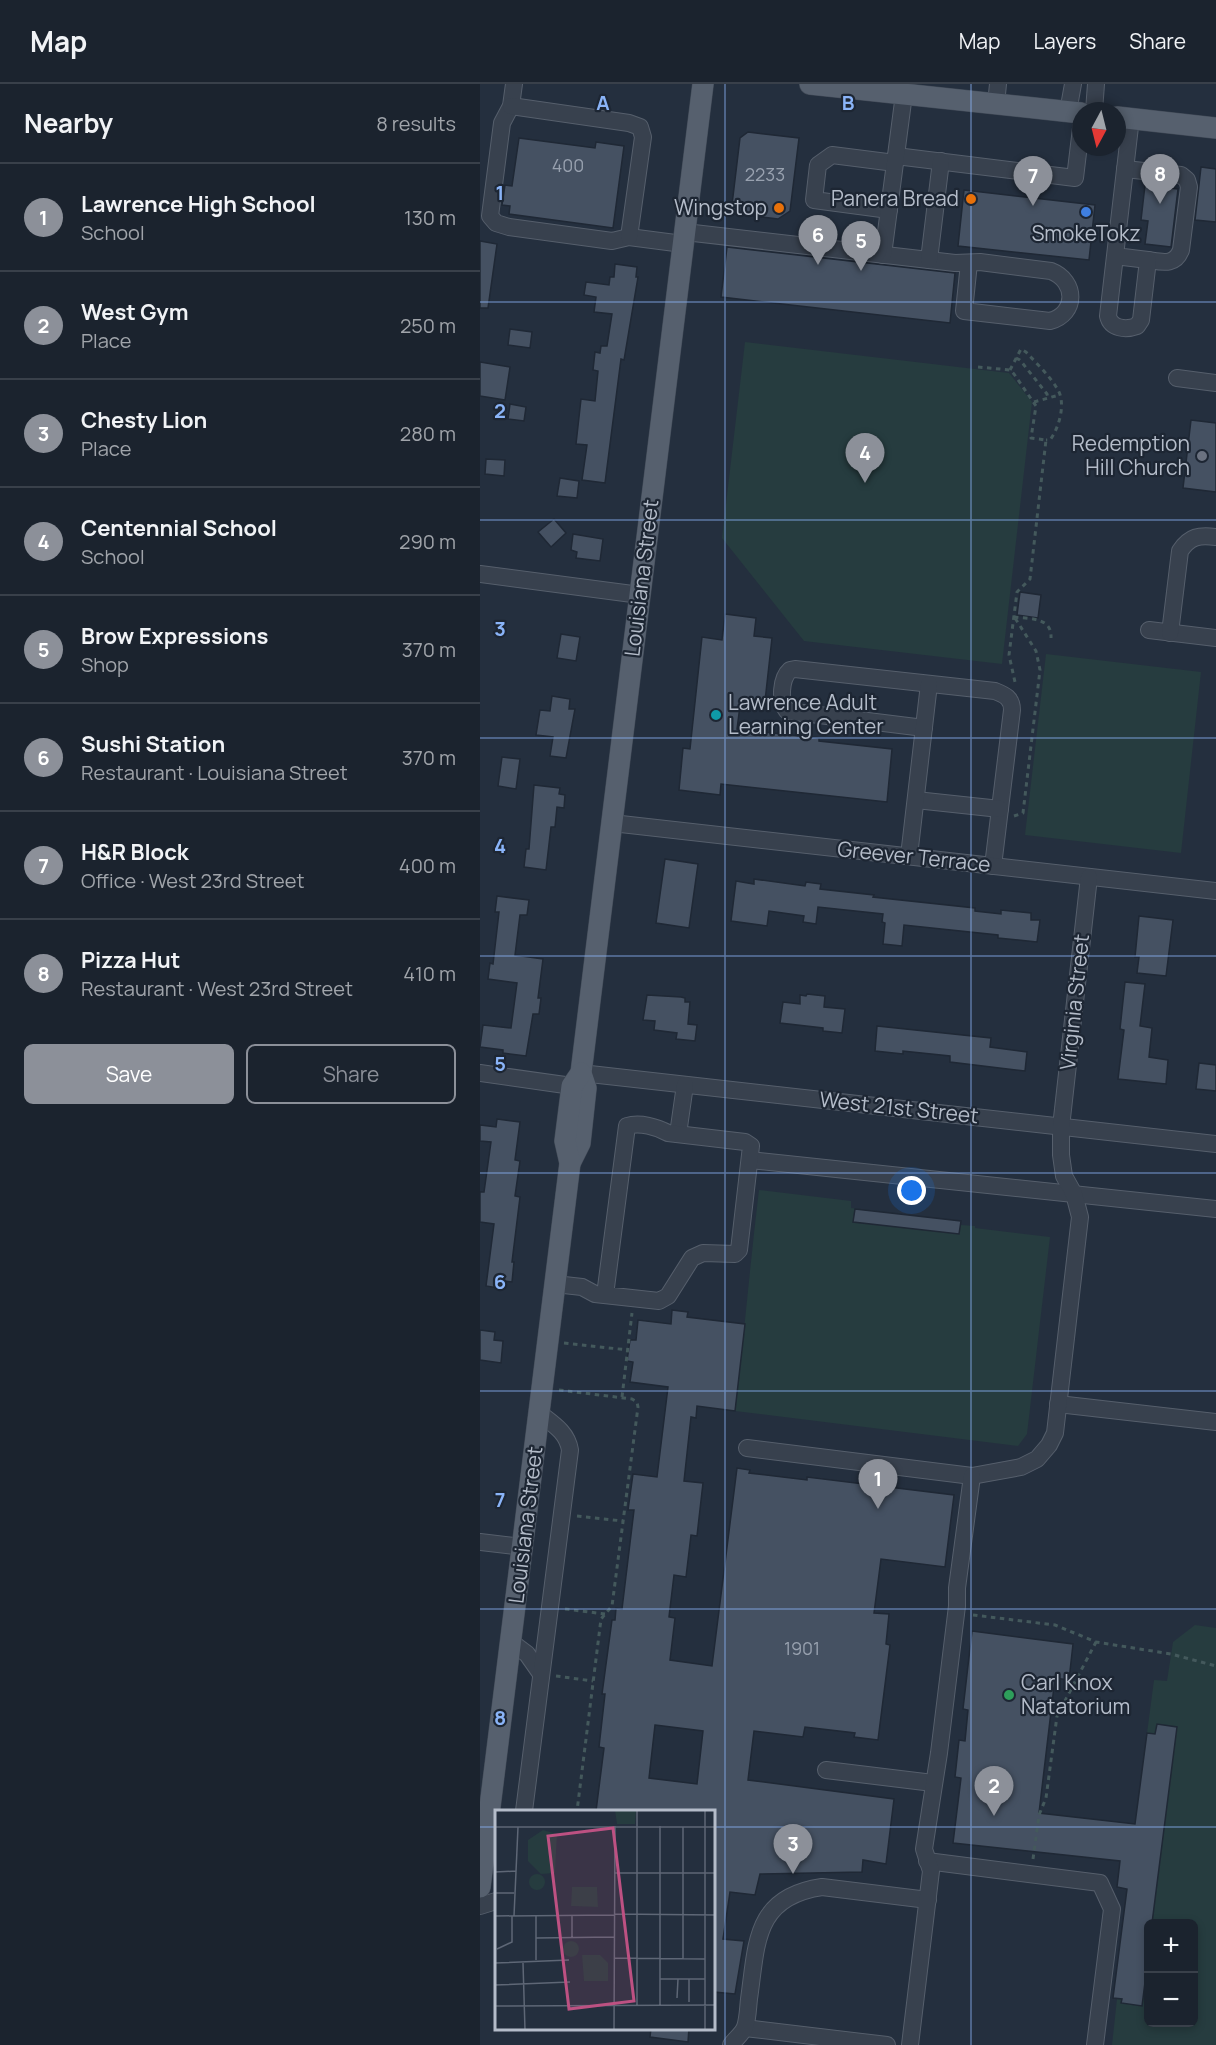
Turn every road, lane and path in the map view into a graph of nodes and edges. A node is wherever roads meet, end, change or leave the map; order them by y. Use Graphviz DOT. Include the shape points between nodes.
graph roads {
  1 [pos="514,84"];
  2 [pos="703,84"];
  3 [pos="815,84"];
  4 [pos="1073,84"];
  5 [pos="1096,84"];
  6 [pos="893,90"];
  7 [pos="940,91"];
  8 [pos="997,94"];
  9 [pos="1075,102"];
  10 [pos="1095,102"];
  11 [pos="511,106"];
  12 [pos="1072,116"];
  13 [pos="1126,118"];
  14 [pos="1216,128"];
  15 [pos="1076,156"];
  16 [pos="1125,156"];
  17 [pos="896,160"];
  18 [pos="941,161"];
  19 [pos="1125,169"];
  20 [pos="889,210"];
  21 [pos="628,237"];
  22 [pos="684,238"];
  23 [pos="884,255"];
  24 [pos="1115,256"];
  25 [pos="929,260"];
  26 [pos="1148,260"];
  27 [pos="969,263"];
  28 [pos="1016,358"];
  29 [pos="978,367"];
  30 [pos="1010,370"];
  31 [pos="1177,378"];
  32 [pos="1216,383"];
  33 [pos="1059,395"];
  34 [pos="1048,398"];
  35 [pos="1034,402"];
  36 [pos="1046,440"];
  37 [pos="1216,537"];
  38 [pos="480,574"];
  39 [pos="640,595"];
  40 [pos="1014,617"];
  41 [pos="1149,630"];
  42 [pos="1170,633"];
  43 [pos="1051,638"];
  44 [pos="1216,638"];
  45 [pos="1015,683"];
  46 [pos="929,684"];
  47 [pos="924,728"];
  48 [pos="916,800"];
  49 [pos="1007,813"];
  50 [pos="612,823"];
  51 [pos="909,856"];
  52 [pos="993,866"];
  53 [pos="1089,877"];
  54 [pos="1216,891"];
  55 [pos="480,1074"];
  56 [pos="577,1079"];
  57 [pos="685,1084"];
  58 [pos="1061,1126"];
  59 [pos="673,1134"];
  60 [pos="1216,1144"];
  61 [pos="750,1160"];
  62 [pos="1074,1194"];
  63 [pos="1216,1209"];
  64 [pos="555,1284"];
  65 [pos="605,1295"];
  66 [pos="640,1304"];
  67 [pos="561,1342"];
  68 [pos="628,1350"];
  69 [pos="556,1389"];
  70 [pos="622,1398"];
  71 [pos="1058,1404"];
  72 [pos="539,1413"];
  73 [pos="1216,1422"];
  74 [pos="747,1448"];
  75 [pos="972,1476"];
  76 [pos="571,1515"];
  77 [pos="623,1521"];
  78 [pos="480,1542"];
  79 [pos="523,1547"];
  80 [pos="560,1608"];
  81 [pos="956,1613"];
  82 [pos="605,1614"];
  83 [pos="511,1642"];
  84 [pos="1096,1642"];
  85 [pos="1216,1665"];
  86 [pos="546,1675"];
  87 [pos="593,1681"];
  88 [pos="826,1770"];
  89 [pos="933,1783"];
  90 [pos="524,1810"];
  91 [pos="577,1810"];
  92 [pos="927,1861"];
  93 [pos="1031,1874"];
  94 [pos="480,1887"];
  95 [pos="928,1900"];
  96 [pos="495,1901"];
  97 [pos="480,1906"];
  98 [pos="745,2028"];
  99 [pos="731,2045"];
  100 [pos="887,2045"];
  101 [pos="910,2045"];
  102 [pos="1095,2045"];
  1 -- 11 [label="street"];
  2 -- 22 [label="main road, Louisiana Street"];
  3 -- 6 [label="main road"];
  4 -- 9 [label="street"];
  5 -- 10 [label="street"];
  6 -- 7 [label="main road"];
  6 -- 17 [label="street"];
  7 -- 8 [label="main road"];
  8 -- 12 [label="main road"];
  11 -- 21 [label="street" via="640,127 642,137"];
  11 -- 21 [label="street" via="502,123 490,216 496,223 612,241"];
  13 -- 14 [label="main road"];
  15 -- 18 [label="street" via="1075,178"];
  16 -- 19 [label="street"];
  17 -- 18 [label="street"];
  17 -- 20 [label="street"];
  17 -- 20 [label="street" via="832,155 818,165 814,200"];
  18 -- 25 [label="street"];
  19 -- 24 [label="street"];
  19 -- 26 [label="street" via="1181,175 1187,180 1179,257 1167,262"];
  20 -- 23 [label="street"];
  21 -- 22 [label="street"];
  22 -- 23 [label="street"];
  22 -- 39 [label="main road, Louisiana Street"];
  23 -- 25 [label="street"];
  24 -- 26 [label="street"];
  24 -- 26 [label="street" via="1108,316 1115,327 1130,328 1141,320"];
  25 -- 27 [label="street"];
  27 -- 27 [label="street" via="964,310 1050,321 1061,318 1067,310 1070,290 1059,274"];
  28 -- 30 [label="path"];
  28 -- 33 [label="path" via="1021,349 1026,352"];
  28 -- 34 [label="path"];
  29 -- 30 [label="path"];
  30 -- 35 [label="path"];
  31 -- 32 [label="street"];
  33 -- 34 [label="path"];
  33 -- 36 [label="path" via="1056,431"];
  34 -- 35 [label="path"];
  35 -- 36 [label="path" via="1031,438"];
  36 -- 40 [label="path" via="1030,579 1017,592"];
  37 -- 42 [label="street" via="1198,535 1180,551"];
  38 -- 39 [label="street"];
  39 -- 50 [label="main road, Louisiana Street"];
  40 -- 43 [label="path" via="1046,623"];
  40 -- 45 [label="path" via="1009,655"];
  40 -- 49 [label="path" via="1036,651 1040,670 1023,813"];
  41 -- 42 [label="street"];
  42 -- 44 [label="street"];
  46 -- 47 [label="street"];
  46 -- 47 [label="street" via="795,669 785,676 782,702 787,711"];
  46 -- 49 [label="street" via="994,691 1009,699 1012,710"];
  47 -- 48 [label="street"];
  48 -- 49 [label="street"];
  48 -- 51 [label="street"];
  49 -- 52 [label="street"];
  50 -- 51 [label="street, Greever Terrace"];
  50 -- 56 [label="main road, Louisiana Street"];
  51 -- 52 [label="street, Greever Terrace"];
  52 -- 53 [label="street, Greever Terrace"];
  53 -- 54 [label="street, Greever Terrace"];
  53 -- 58 [label="street, Virginia Street"];
  55 -- 56 [label="street, West 21st Street"];
  56 -- 57 [label="street, West 21st Street"];
  56 -- 64 [label="main road, Louisiana Street" via="586,1088 580,1143 570,1163"];
  57 -- 58 [label="street, West 21st Street"];
  57 -- 59 [label="street"];
  58 -- 60 [label="street, West 21st Street"];
  58 -- 62 [label="street, Virginia Street" via="1065,1176"];
  59 -- 61 [label="street" via="745,1142 752,1146"];
  59 -- 65 [label="street" via="632,1125 624,1133"];
  61 -- 62 [label="street"];
  61 -- 66 [label="street" via="739,1250 735,1254 703,1253 692,1258 668,1296"];
  62 -- 63 [label="street"];
  62 -- 71 [label="street, Virginia Street" via="1080,1216"];
  64 -- 65 [label="street"];
  64 -- 72 [label="main road, Louisiana Street"];
  65 -- 66 [label="street"];
  66 -- 68 [label="path"];
  67 -- 68 [label="path"];
  68 -- 70 [label="path"];
  69 -- 70 [label="path"];
  70 -- 77 [label="path" via="633,1399 638,1407"];
  71 -- 73 [label="street"];
  71 -- 75 [label="street, Virginia Street" via="1055,1433 1037,1458 1021,1467"];
  72 -- 79 [label="main road, Louisiana Street"];
  72 -- 86 [label="street" via="561,1431 570,1450"];
  74 -- 75 [label="street, Virginia Street"];
  75 -- 81 [label="street"];
  76 -- 77 [label="path"];
  77 -- 82 [label="path" via="612,1606"];
  78 -- 79 [label="street"];
  79 -- 83 [label="main road, Louisiana Street"];
  80 -- 82 [label="path"];
  81 -- 84 [label="path" via="1054,1625"];
  81 -- 89 [label="street"];
  82 -- 87 [label="path" via="601,1619"];
  83 -- 86 [label="street"];
  83 -- 94 [label="main road, Louisiana Street"];
  84 -- 85 [label="path"];
  84 -- 93 [label="path" via="1057,1716"];
  86 -- 87 [label="path"];
  86 -- 90 [label="street"];
  87 -- 91 [label="path"];
  88 -- 89 [label="street"];
  89 -- 92 [label="street" via="924,1849"];
  92 -- 93 [label="street"];
  92 -- 95 [label="street" via="931,1871"];
  93 -- 102 [label="street" via="1100,1883 1112,1909"];
  95 -- 98 [label="street" via="822,1887 789,1896 763,1922"];
  95 -- 101 [label="street"];
  96 -- 97 [label="street"];
  98 -- 99 [label="street"];
  98 -- 100 [label="street"];
}
